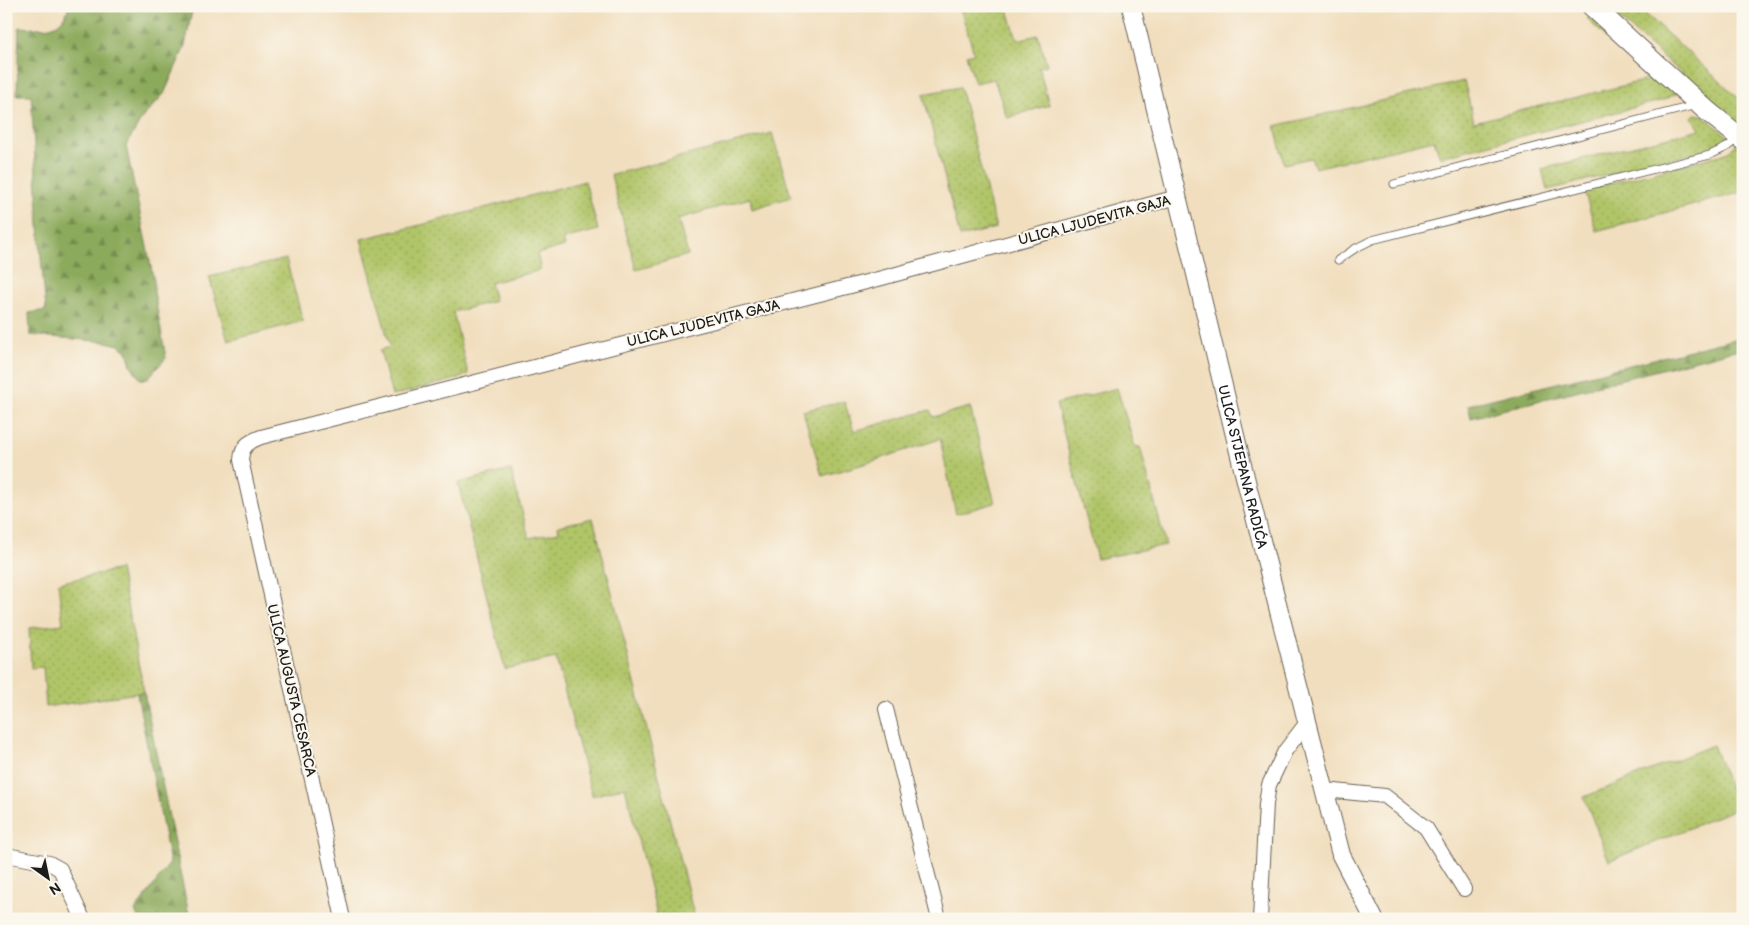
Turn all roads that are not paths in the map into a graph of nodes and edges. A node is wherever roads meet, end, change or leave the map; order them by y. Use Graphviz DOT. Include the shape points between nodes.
graph roads {
  1 [pos="1131,6"];
  2 [pos="1592,6"];
  3 [pos="1700,104"];
  4 [pos="1741,138"];
  5 [pos="1394,184"];
  6 [pos="1177,197"];
  7 [pos="1338,260"];
  8 [pos="241,460"];
  9 [pos="886,709"];
  10 [pos="1308,721"];
  11 [pos="1325,790"];
  12 [pos="6,855"];
  13 [pos="1464,889"];
  14 [pos="83,919"];
  15 [pos="343,919"];
  16 [pos="938,919"];
  17 [pos="1260,919"];
  18 [pos="1374,919"];
  1 -- 6 [label="street, ULICA STJEPANA RADIĆA"];
  2 -- 3 [label="main road"];
  3 -- 4 [label="main road"];
  3 -- 5 [label="lane"];
  4 -- 7 [label="lane" via="1710,155 1372,240"];
  6 -- 8 [label="street, ULICA LJUDEVITA GAJA" via="882,278 261,437 249,442 242,450"];
  6 -- 10 [label="street, ULICA STJEPANA RADIĆA"];
  8 -- 15 [label="street, ULICA AUGUSTA CESARCA"];
  9 -- 16 [label="street"];
  10 -- 11 [label="street, ULICA STJEPANA RADIĆA"];
  10 -- 17 [label="street" via="1285,751 1269,785"];
  11 -- 13 [label="street" via="1385,796 1426,828"];
  11 -- 18 [label="street, ULICA STJEPANA RADIĆA" via="1341,855"];
  12 -- 14 [label="street" via="60,868"];
}
